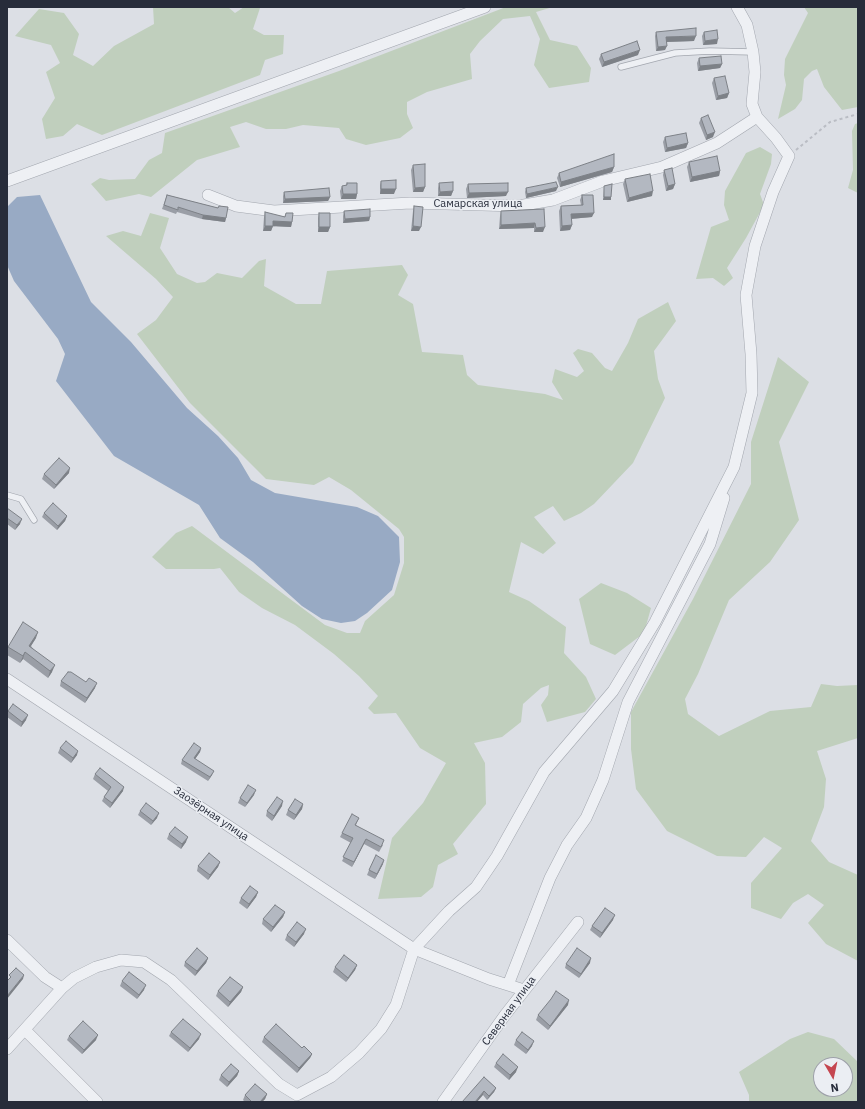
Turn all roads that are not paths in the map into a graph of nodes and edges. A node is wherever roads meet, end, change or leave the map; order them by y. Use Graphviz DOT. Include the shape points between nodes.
graph roads {
  1 [pos="484,7"];
  2 [pos="737,7"];
  3 [pos="753,52"];
  4 [pos="621,67"];
  5 [pos="757,117"];
  6 [pos="7,181"];
  7 [pos="208,195"];
  8 [pos="734,467"];
  9 [pos="7,495"];
  10 [pos="34,520"];
  11 [pos="7,679"];
  12 [pos="578,922"];
  13 [pos="7,940"];
  14 [pos="414,949"];
  15 [pos="508,985"];
  16 [pos="62,988"];
  17 [pos="524,990"];
  18 [pos="25,1030"];
  19 [pos="7,1049"];
  20 [pos="296,1098"];
  21 [pos="97,1102"];
  22 [pos="443,1102"];
  1 -- 6 [label="street"];
  2 -- 3 [label="street" via="747,25"];
  3 -- 4 [label="lane" via="675,53"];
  3 -- 5 [label="street" via="755,72 752,104"];
  5 -- 7 [label="street, Самарская улица" via="716,143 662,167 603,181 553,200 518,206 394,204 274,211 236,206"];
  5 -- 8 [label="street" via="789,156 773,192 755,246 746,295 752,354 752,393"];
  8 -- 14 [label="street" via="655,622 613,691 544,772 497,856 476,887 449,911"];
  8 -- 15 [label="street" via="710,544 628,702 603,780 586,818 567,845 550,878"];
  9 -- 10 [label="lane" via="21,499"];
  11 -- 14 [label="street, Заозёрная улица"];
  12 -- 17 [label="street, Северная улица"];
  13 -- 16 [label="street" via="45,977"];
  14 -- 15 [label="street, Заозёрная улица"];
  14 -- 20 [label="street" via="396,1005 381,1029 359,1053 331,1077"];
  15 -- 17 [label="street, Заозёрная улица"];
  16 -- 18 [label="street"];
  16 -- 20 [label="street" via="74,978 96,967 121,960 144,962 171,980"];
  17 -- 22 [label="street, Северная улица"];
  18 -- 19 [label="street"];
  18 -- 21 [label="street"];
}
